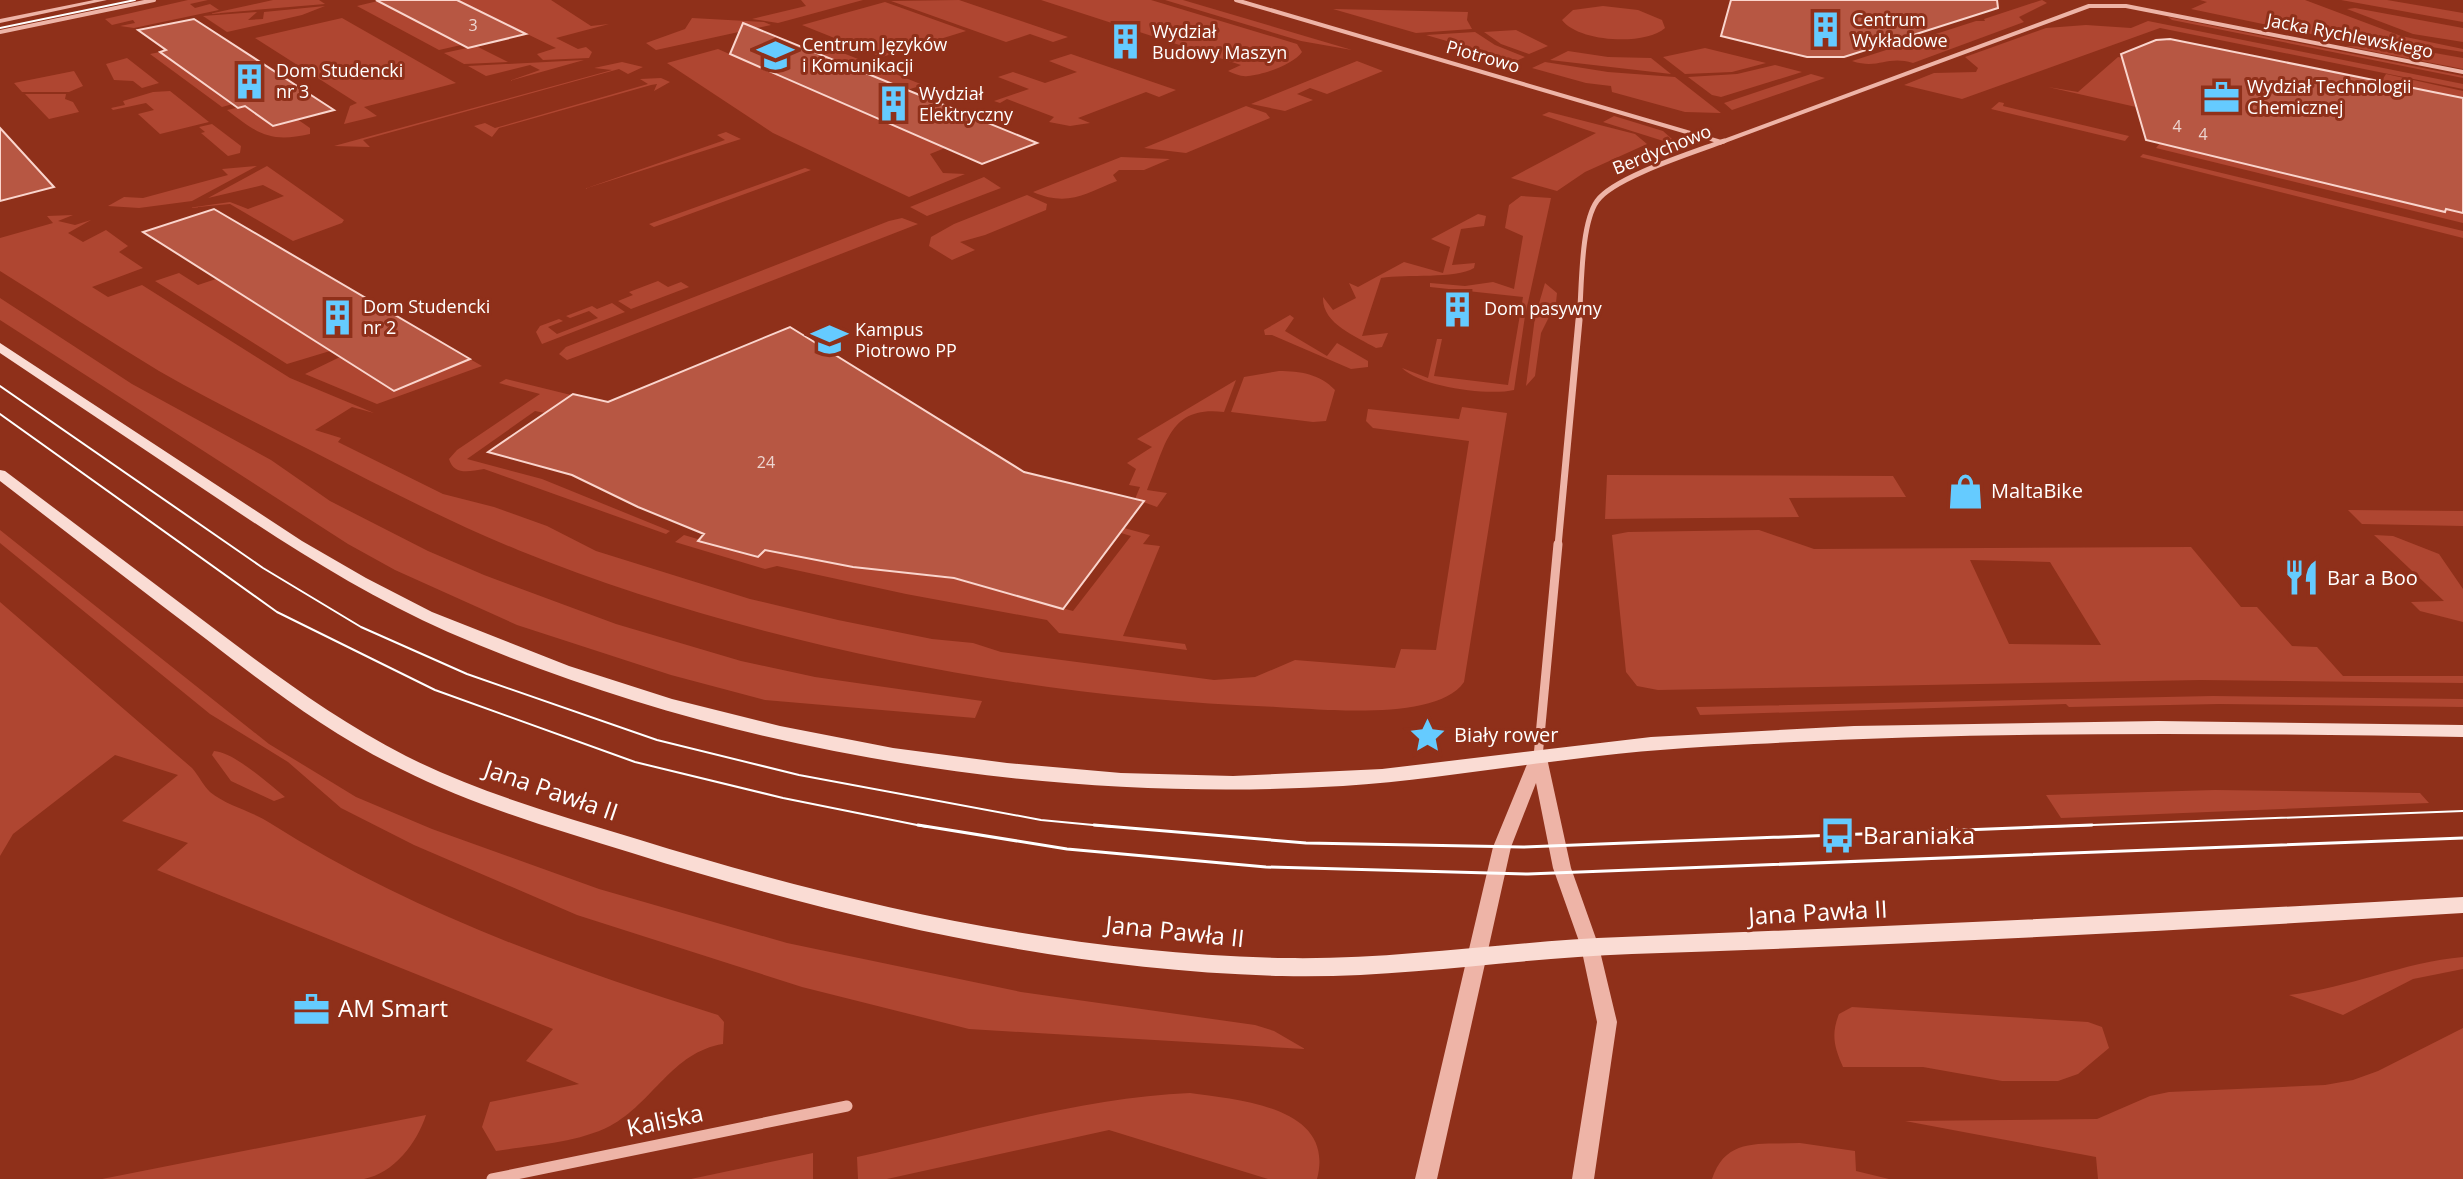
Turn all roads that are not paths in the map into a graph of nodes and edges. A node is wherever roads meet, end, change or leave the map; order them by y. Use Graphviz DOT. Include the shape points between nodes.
graph roads {
  1 [pos="104,0"];
  2 [pos="154,0"];
  3 [pos="1236,0"];
  4 [pos="2089,6"];
  5 [pos="0,21"];
  6 [pos="0,32"];
  7 [pos="2463,72"];
  8 [pos="1721,142"];
  9 [pos="0,347"];
  10 [pos="0,474"];
  11 [pos="2463,731"];
  12 [pos="1538,757"];
  13 [pos="2463,905"];
  14 [pos="1590,947"];
  15 [pos="1476,958"];
  16 [pos="847,1106"];
  17 [pos="492,1179"];
  18 [pos="1426,1179"];
  19 [pos="1583,1179"];
  1 -- 5 [label="street"];
  2 -- 6 [label="street"];
  3 -- 8 [label="street, Piotrowo"];
  4 -- 7 [label="street, Jacka Rychlewskiego" via="2126,6"];
  4 -- 8 [label="street, Berdychowo"];
  8 -- 12 [label="street, Berdychowo" via="1623,181 1602,195 1590,212"];
  9 -- 12 [label="main road" via="347,576 462,633 649,699 877,751 1124,782 1345,779"];
  10 -- 15 [label="main road, Jana Pawła II" via="277,685 379,750 488,798 593,834 867,910 1169,961 1287,968"];
  11 -- 12 [label="main road" via="2015,729 1654,744"];
  12 -- 14 [label="street" via="1562,868"];
  12 -- 15 [label="street" via="1502,847"];
  13 -- 14 [label="main road, Jana Pawła II"];
  14 -- 15 [label="main road, Jana Pawła II"];
  14 -- 19 [label="street" via="1607,1022"];
  15 -- 18 [label="street"];
  16 -- 17 [label="street, Kaliska"];
}
